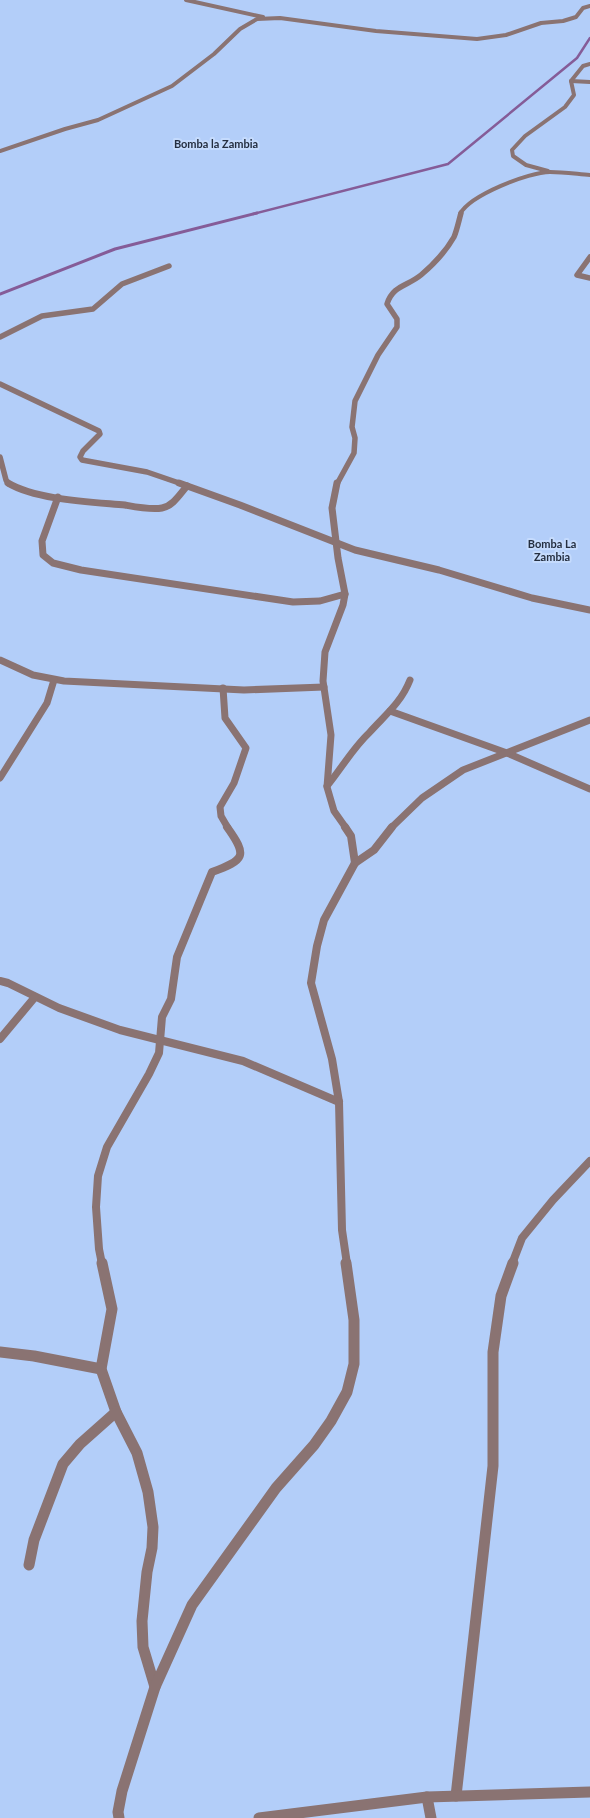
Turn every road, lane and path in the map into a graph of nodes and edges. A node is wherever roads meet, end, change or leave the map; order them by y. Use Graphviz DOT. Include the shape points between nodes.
graph roads {
  1 [pos="186,0"];
  2 [pos="590,6"];
  3 [pos="265,18"];
  4 [pos="590,64"];
  5 [pos="571,81"];
  6 [pos="590,82"];
  7 [pos="0,151"];
  8 [pos="550,172"];
  9 [pos="590,175"];
  10 [pos="590,257"];
  11 [pos="169,266"];
  12 [pos="590,278"];
  13 [pos="0,337"];
  14 [pos="0,384"];
  15 [pos="0,457"];
  16 [pos="186,486"];
  17 [pos="58,496"];
  18 [pos="336,541"];
  19 [pos="345,594"];
  20 [pos="590,610"];
  21 [pos="0,660"];
  22 [pos="54,680"];
  23 [pos="410,680"];
  24 [pos="324,687"];
  25 [pos="223,688"];
  26 [pos="390,711"];
  27 [pos="590,720"];
  28 [pos="507,753"];
  29 [pos="0,778"];
  30 [pos="327,787"];
  31 [pos="590,789"];
  32 [pos="355,863"];
  33 [pos="0,981"];
  34 [pos="36,997"];
  35 [pos="0,1039"];
  36 [pos="160,1040"];
  37 [pos="339,1102"];
  38 [pos="590,1161"];
  39 [pos="0,1352"];
  40 [pos="101,1369"];
  41 [pos="116,1412"];
  42 [pos="29,1565"];
  43 [pos="155,1688"];
  44 [pos="590,1792"];
  45 [pos="456,1796"];
  46 [pos="427,1797"];
  47 [pos="118,1818"];
  48 [pos="258,1818"];
  49 [pos="431,1818"];
  1 -- 3 [label="street"];
  2 -- 3 [label="street" via="584,8 576,17 563,21 478,39 376,31"];
  3 -- 7 [label="street" via="257,19 240,29 214,54 172,86 98,120"];
  4 -- 5 [label="street" via="583,66"];
  5 -- 6 [label="street"];
  5 -- 8 [label="street" via="574,95 565,107 525,136 512,150 513,156 519,161"];
  8 -- 9 [label="street"];
  8 -- 18 [label="street" via="522,178 471,202 461,212 454,236 439,258 420,276 390,295 387,304 397,319 397,327 378,355 355,401 352,427 355,438 354,453 337,483 332,508"];
  10 -- 12 [label="street" via="578,275"];
  11 -- 13 [label="street" via="137,277 116,288 93,309 42,316"];
  14 -- 16 [label="street" via="99,431 100,434 83,451 80,457 82,460 147,472"];
  15 -- 17 [label="street" via="8,483 14,488"];
  16 -- 17 [label="street" via="175,500 161,508 102,504"];
  16 -- 18 [label="street"];
  17 -- 19 [label="street" via="42,541 43,555 53,563 147,581 293,602 320,601"];
  18 -- 19 [label="street"];
  18 -- 20 [label="street" via="356,550 439,570 532,598"];
  19 -- 24 [label="street" via="325,652"];
  21 -- 22 [label="street" via="33,675"];
  22 -- 25 [label="street"];
  22 -- 29 [label="street" via="47,703"];
  23 -- 26 [label="street" via="406,690"];
  24 -- 25 [label="street"];
  24 -- 30 [label="street" via="331,735"];
  25 -- 36 [label="street" via="225,718 246,748 229,795 220,807 219,816 238,840 241,847 240,855 236,861 212,872 198,903 177,956 171,999 162,1017"];
  26 -- 28 [label="street"];
  26 -- 30 [label="street" via="368,733"];
  27 -- 28 [label="street"];
  28 -- 31 [label="street"];
  28 -- 32 [label="street" via="463,770 422,798 397,821 374,850"];
  30 -- 32 [label="street" via="334,811 351,836"];
  32 -- 37 [label="street" via="324,920 317,946 312,983 332,1059"];
  33 -- 34 [label="street"];
  34 -- 35 [label="street"];
  34 -- 36 [label="street" via="112,1027"];
  36 -- 37 [label="street" via="243,1062"];
  36 -- 40 [label="street" via="159,1053 107,1147 98,1176 96,1207 99,1249 112,1309"];
  37 -- 43 [label="street" via="342,1230 354,1320 354,1364 347,1392 314,1445 276,1488 192,1605"];
  38 -- 45 [label="street" via="522,1238 501,1296 493,1352 492,1466"];
  39 -- 40 [label="street"];
  40 -- 41 [label="street"];
  41 -- 42 [label="street" via="80,1444 63,1464 34,1540"];
  41 -- 43 [label="street" via="137,1453 148,1492 153,1527 142,1621 143,1647"];
  43 -- 47 [label="street" via="122,1791"];
  44 -- 45 [label="street"];
  45 -- 46 [label="street"];
  46 -- 48 [label="street"];
  46 -- 49 [label="street"];
}
